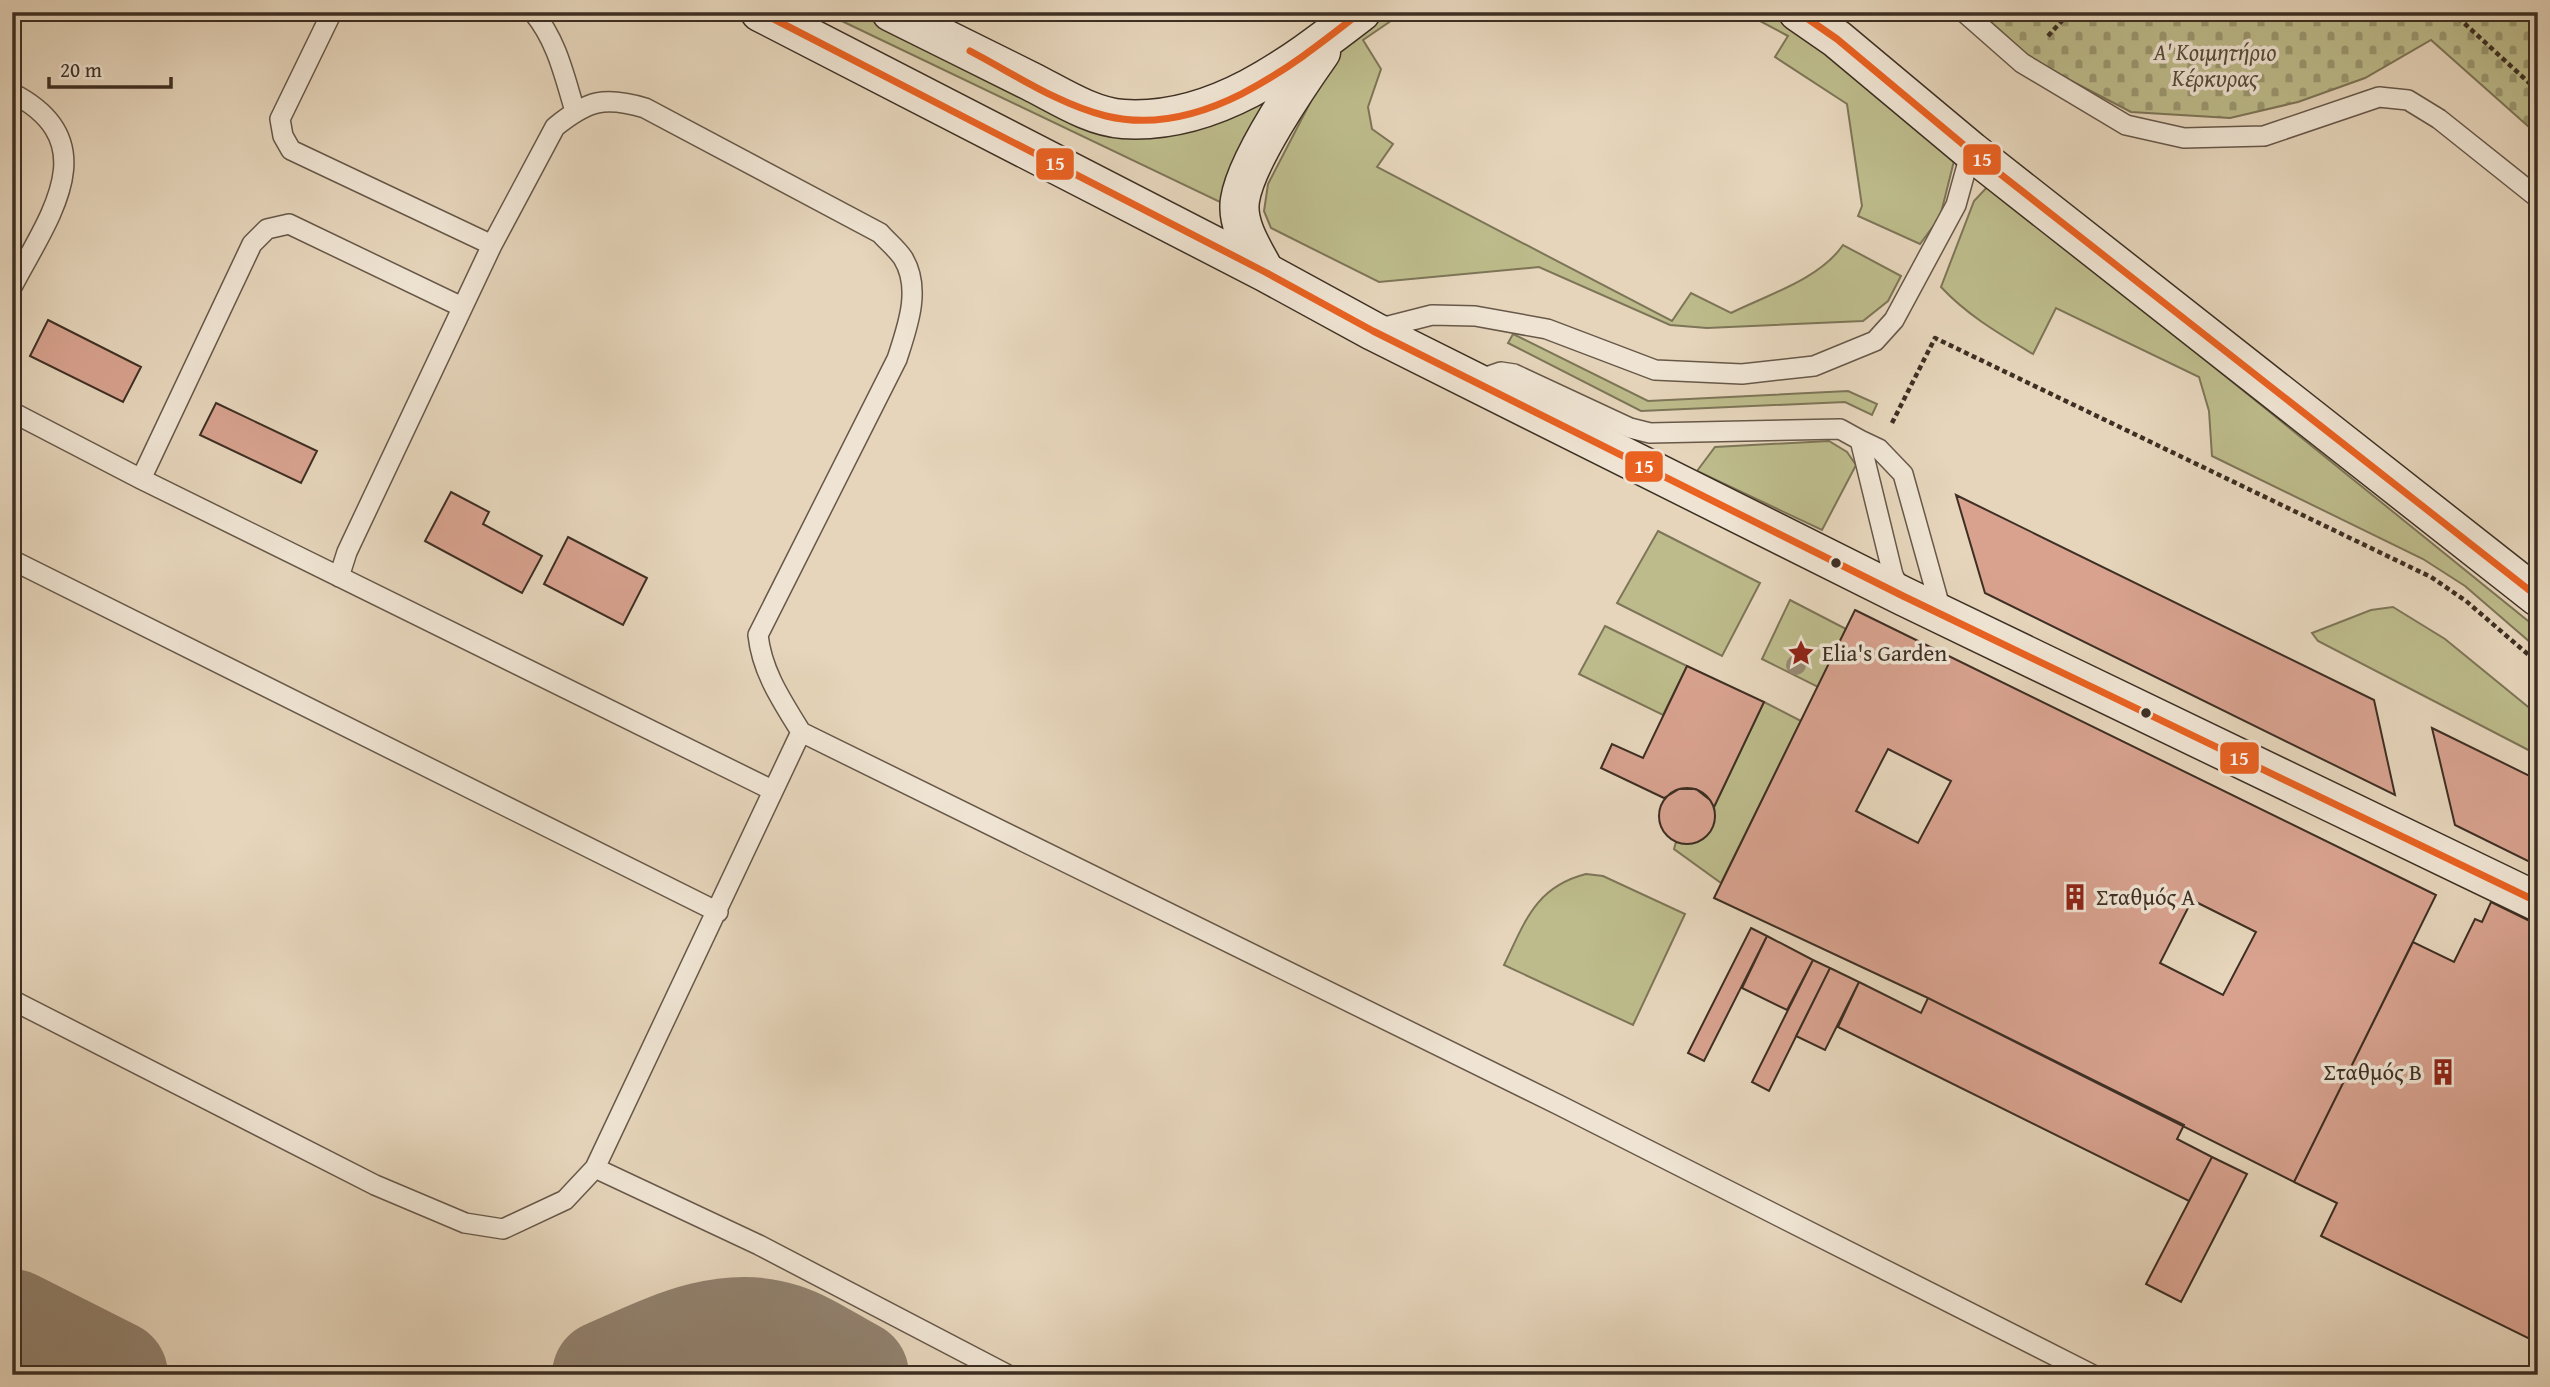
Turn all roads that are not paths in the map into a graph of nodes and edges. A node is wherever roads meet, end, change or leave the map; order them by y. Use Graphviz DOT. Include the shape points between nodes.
graph roads {
  1 [pos="332,12"];
  2 [pos="533,12"];
  3 [pos="760,12"];
  4 [pos="891,12"];
  5 [pos="1798,12"];
  6 [pos="1964,12"];
  7 [pos="1347,23"];
  8 [pos="12,93"];
  9 [pos="575,111"];
  10 [pos="1971,151"];
  11 [pos="2538,198"];
  12 [pos="492,245"];
  13 [pos="1265,272"];
  14 [pos="12,288"];
  15 [pos="462,307"];
  16 [pos="1373,331"];
  17 [pos="1474,381"];
  18 [pos="12,412"];
  19 [pos="1860,440"];
  20 [pos="141,479"];
  21 [pos="12,560"];
  22 [pos="339,577"];
  23 [pos="1903,596"];
  24 [pos="2538,597"];
  25 [pos="1942,614"];
  26 [pos="802,732"];
  27 [pos="772,790"];
  28 [pos="2538,902"];
  29 [pos="718,912"];
  30 [pos="12,1000"];
  31 [pos="595,1168"];
  32 [pos="1008,1375"];
  33 [pos="2093,1375"];
  1 -- 12 [label="lane" via="280,118 291,149"];
  2 -- 9 [label="lane" via="557,50"];
  3 -- 13 [label="main road"];
  4 -- 7 [label="main road" via="1083,108 1121,119 1168,117 1226,101 1281,71"];
  5 -- 10 [label="main road"];
  6 -- 11 [label="lane" via="2022,63 2126,125 2185,138 2264,136 2379,97 2407,100 2439,119"];
  7 -- 13 [label="main road" via="1295,89 1250,171 1240,202 1243,229"];
  8 -- 14 [label="lane" via="54,123 64,145 63,177 49,216"];
  9 -- 12 [label="lane" via="555,127"];
  9 -- 26 [label="lane" via="598,100 645,108 880,233 903,258 912,285 910,317 897,359 758,635 760,658"];
  10 -- 16 [label="lane" via="1956,205 1894,320 1875,341 1814,366 1742,374 1655,370 1547,329 1475,316 1432,315"];
  10 -- 24 [label="main road"];
  12 -- 15 [label="lane"];
  13 -- 16 [label="main road"];
  15 -- 20 [label="lane" via="289,224 267,229 252,244"];
  15 -- 22 [label="lane"];
  16 -- 17 [label="main road"];
  17 -- 19 [label="lane" via="1502,372 1514,374 1650,433 1840,429"];
  17 -- 23 [label="main road"];
  18 -- 20 [label="lane"];
  19 -- 23 [label="lane" via="1893,575"];
  19 -- 25 [label="lane" via="1879,449 1903,474"];
  20 -- 22 [label="lane"];
  21 -- 29 [label="lane"];
  22 -- 27 [label="lane"];
  23 -- 25 [label="main road"];
  25 -- 28 [label="main road"];
  26 -- 27 [label="lane"];
  26 -- 33 [label="lane"];
  27 -- 29 [label="lane"];
  29 -- 31 [label="lane"];
  30 -- 31 [label="lane" via="375,1185 465,1223 503,1230 565,1200"];
  31 -- 32 [label="lane" via="759,1245"];
}
